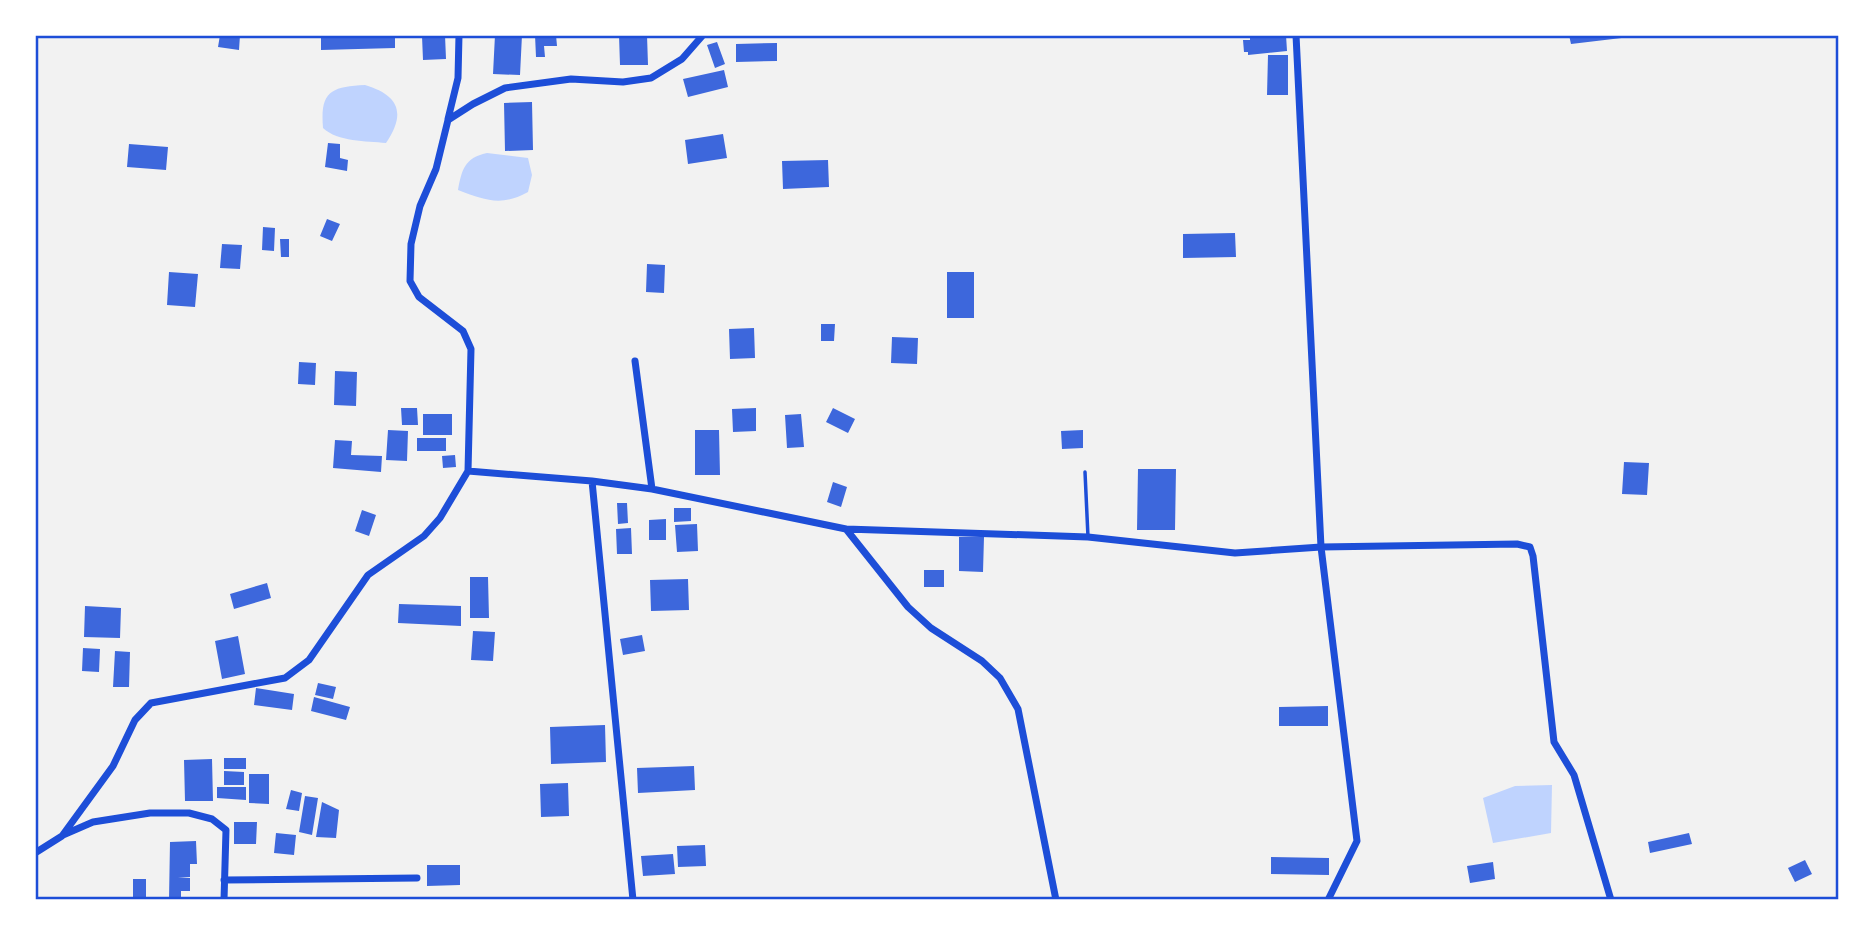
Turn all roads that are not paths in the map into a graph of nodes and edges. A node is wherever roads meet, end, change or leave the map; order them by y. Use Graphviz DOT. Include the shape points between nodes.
graph roads {
  1 [pos="459,35"];
  2 [pos="703,35"];
  3 [pos="1296,35"];
  4 [pos="448,120"];
  5 [pos="635,361"];
  6 [pos="468,471"];
  7 [pos="1085,472"];
  8 [pos="592,481"];
  9 [pos="652,489"];
  10 [pos="846,529"];
  11 [pos="1088,537"];
  12 [pos="1321,547"];
  13 [pos="62,836"];
  14 [pos="35,853"];
  15 [pos="417,878"];
  16 [pos="224,880"];
  17 [pos="224,900"];
  18 [pos="633,900"];
  19 [pos="1056,900"];
  20 [pos="1328,900"];
  21 [pos="1611,900"];
  1 -- 4 [label="street" via="458,78"];
  2 -- 4 [label="street" via="682,59 651,78 623,82 571,79 505,88"];
  3 -- 12 [label="street"];
  4 -- 6 [label="street" via="411,244 410,281 419,297 463,331 471,349"];
  5 -- 9 [label="street"];
  6 -- 8 [label="street"];
  6 -- 13 [label="street" via="440,518 424,536 368,575 309,660 285,678 151,703 135,720 113,766"];
  7 -- 11 [label="lane"];
  8 -- 9 [label="street"];
  8 -- 18 [label="street"];
  9 -- 10 [label="street"];
  10 -- 11 [label="street"];
  10 -- 19 [label="street" via="908,607 982,661 1012,695"];
  11 -- 12 [label="street" via="1235,553"];
  12 -- 20 [label="street" via="1357,841"];
  12 -- 21 [label="street" via="1530,547 1554,742 1574,775"];
  13 -- 14 [label="street"];
  13 -- 16 [label="street" via="93,822 150,813 189,813 212,819 226,830"];
  15 -- 16 [label="street"];
  16 -- 17 [label="street"];
}
